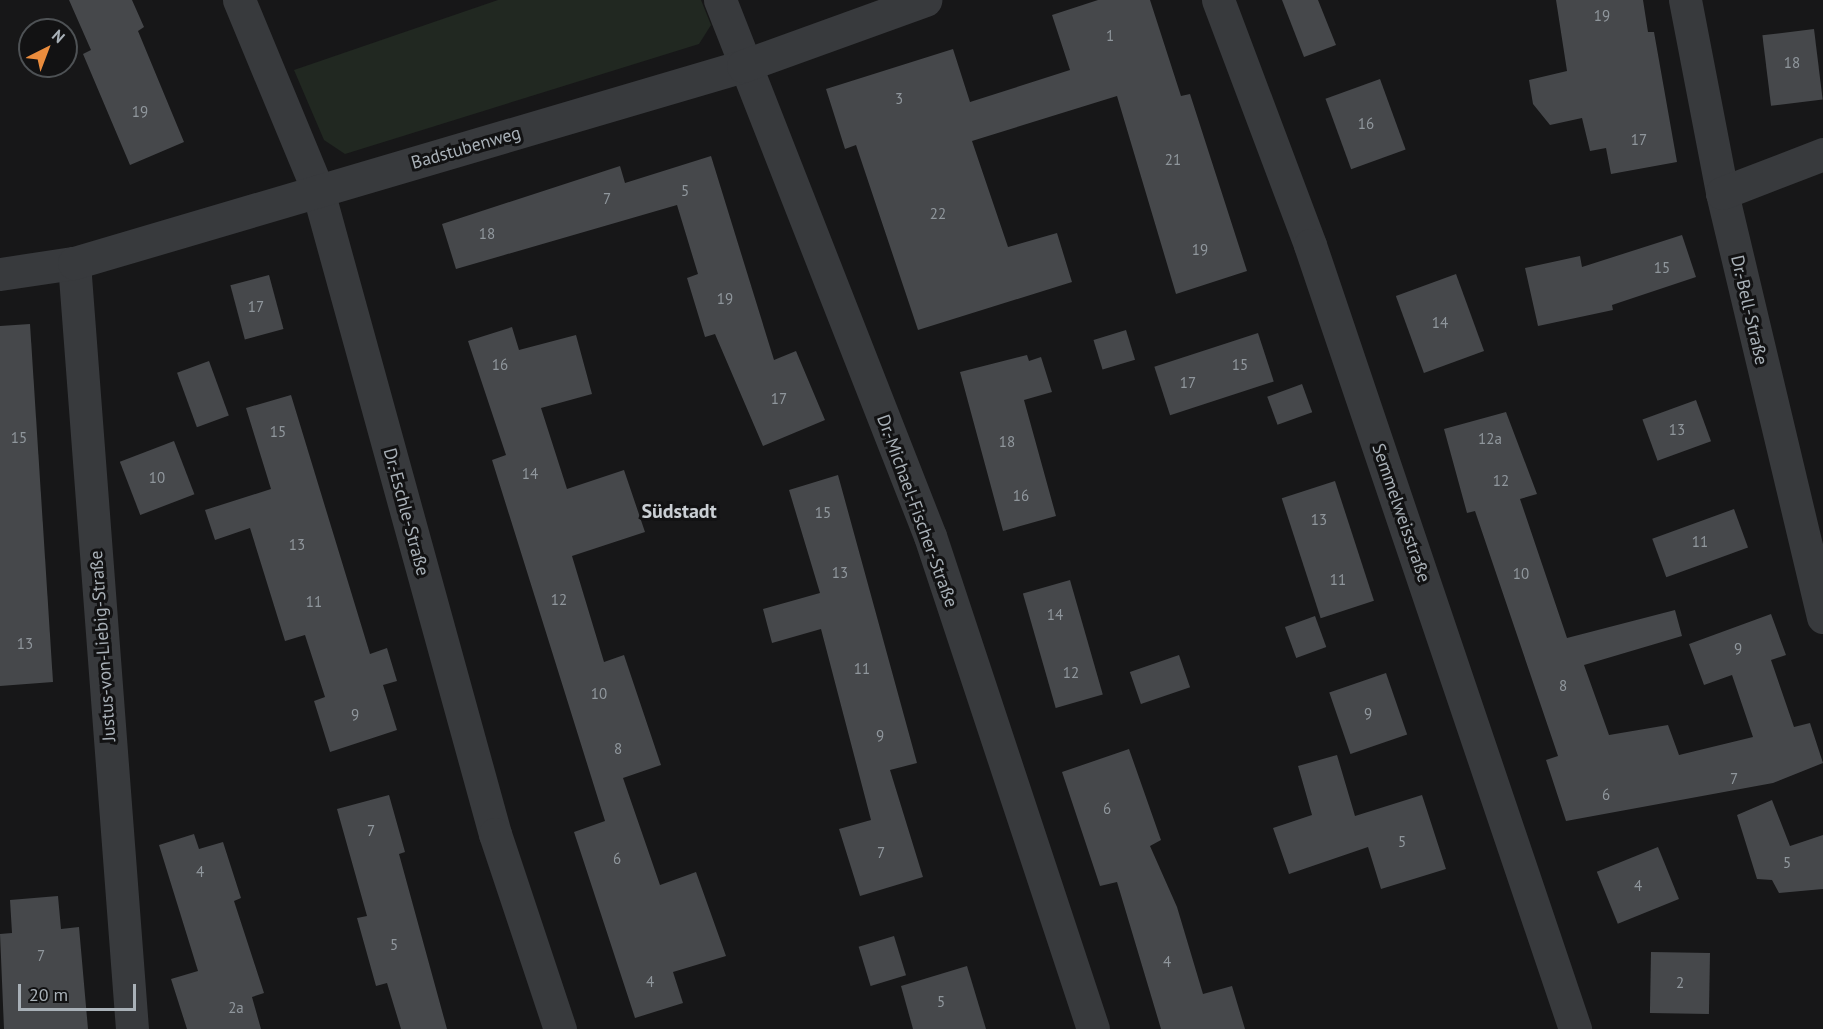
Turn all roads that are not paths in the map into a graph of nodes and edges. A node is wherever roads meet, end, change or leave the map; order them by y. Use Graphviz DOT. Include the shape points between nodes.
graph roads {
  1 [pos="238,0"];
  2 [pos="720,0"];
  3 [pos="925,0"];
  4 [pos="1218,0"];
  5 [pos="1684,0"];
  6 [pos="743,66"];
  7 [pos="1823,154"];
  8 [pos="318,192"];
  9 [pos="1722,193"];
  10 [pos="74,263"];
  11 [pos="0,274"];
  12 [pos="1823,617"];
  13 [pos="132,1029"];
  14 [pos="560,1029"];
  15 [pos="1093,1029"];
  16 [pos="1575,1029"];
  1 -- 8 [label="street, Dr.-Eschle-Straße"];
  2 -- 6 [label="street, Dr.-Michael-Fischer-Straße"];
  3 -- 6 [label="street, Badstubenweg"];
  4 -- 16 [label="street, Semmelweisstraße" via="1310,245"];
  5 -- 9 [label="street, Dr.-Bell-Straße"];
  6 -- 8 [label="street, Badstubenweg"];
  6 -- 15 [label="street, Dr.-Michael-Fischer-Straße" via="930,536"];
  7 -- 9 [label="street"];
  8 -- 10 [label="street, Badstubenweg"];
  8 -- 14 [label="street, Dr.-Eschle-Straße" via="495,834"];
  9 -- 12 [label="street, Dr.-Bell-Straße"];
  10 -- 11 [label="street, Badstubenweg"];
  10 -- 13 [label="street, Justus-von-Liebig-Straße"];
}
